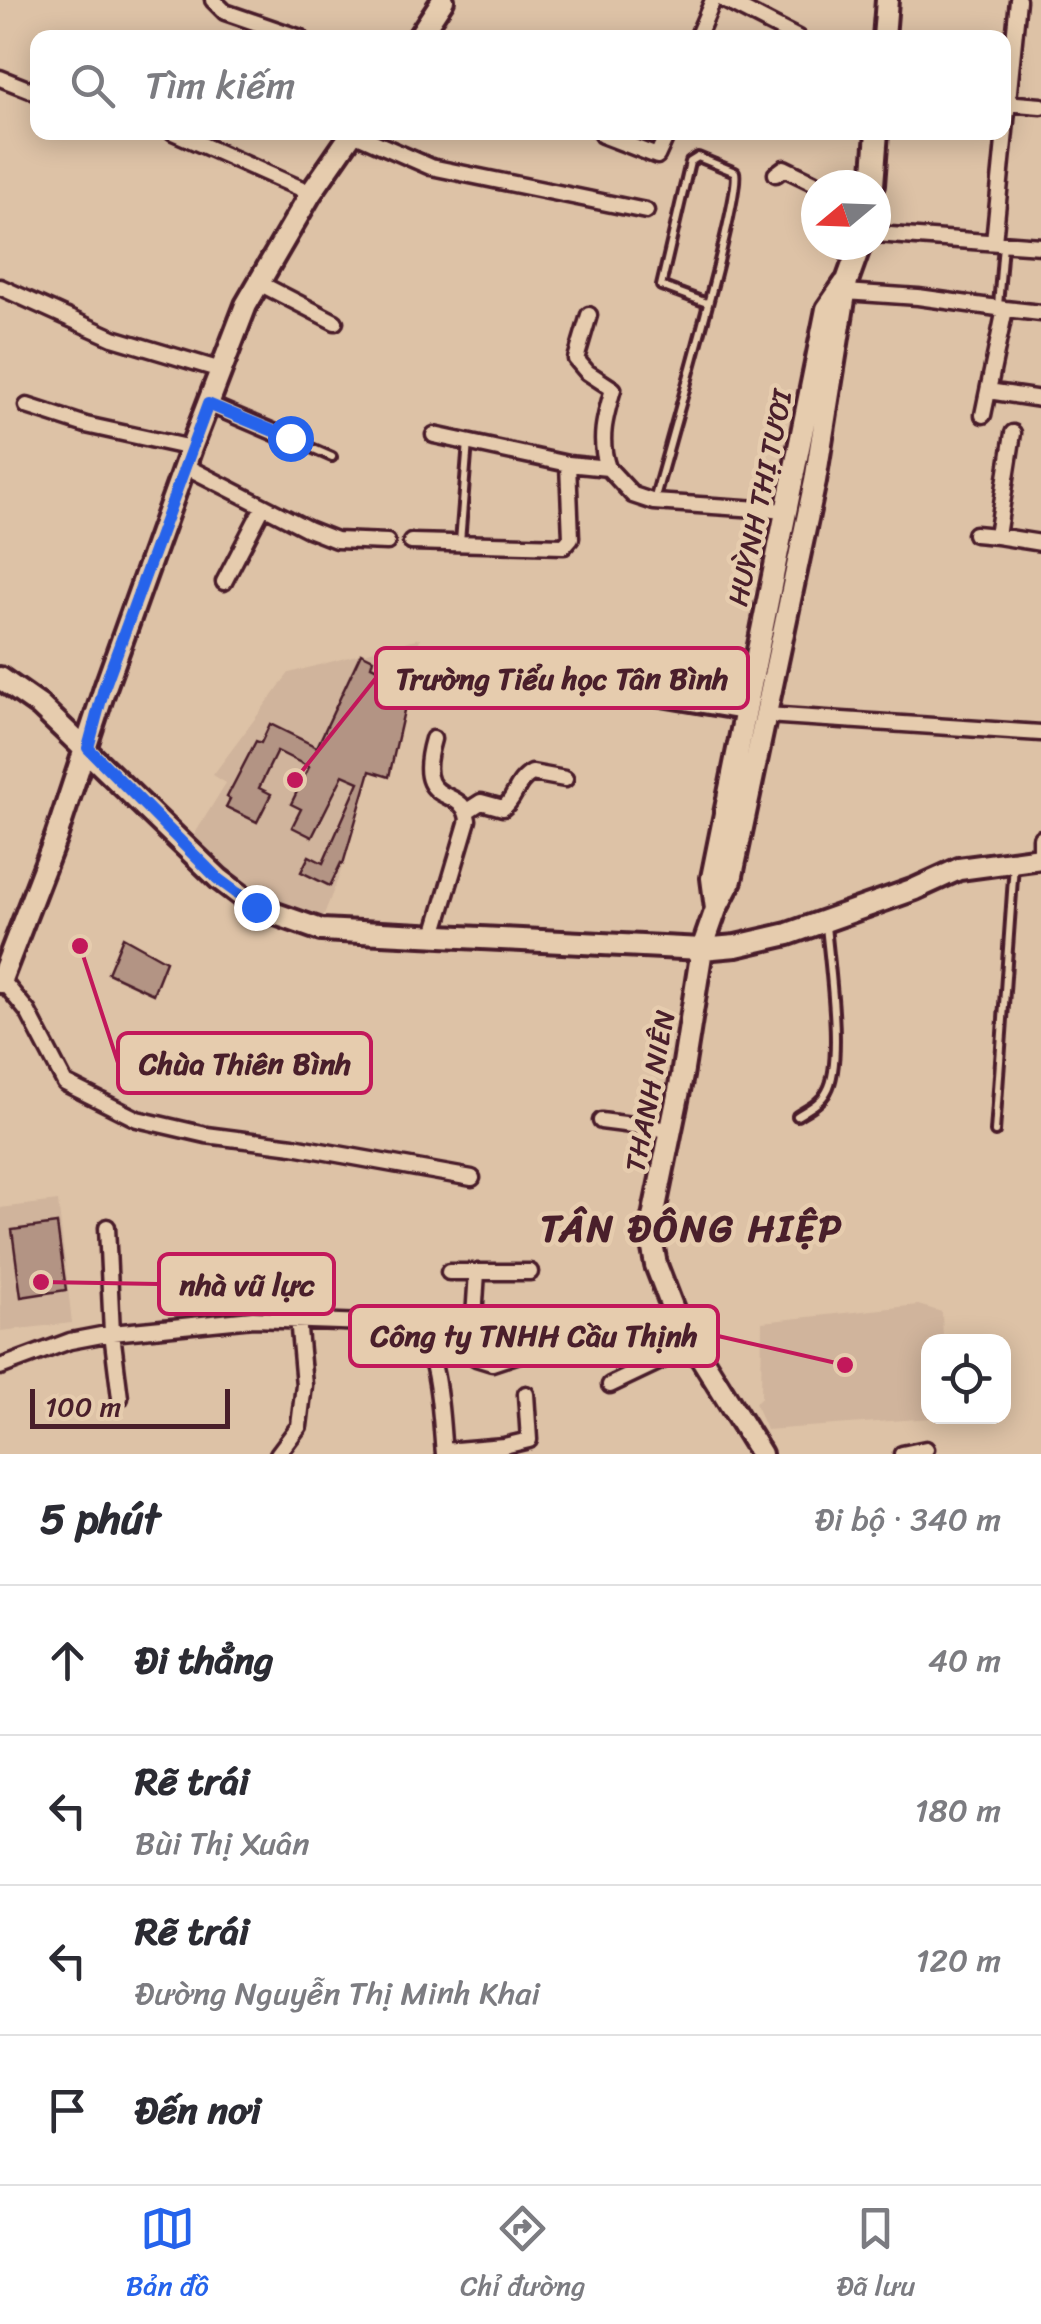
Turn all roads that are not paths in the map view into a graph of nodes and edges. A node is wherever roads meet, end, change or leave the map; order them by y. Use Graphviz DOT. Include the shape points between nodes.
graph roads {
  1 [pos="213,0"];
  2 [pos="443,0"];
  3 [pos="714,0"];
  4 [pos="724,0"];
  5 [pos="887,0"];
  6 [pos="1018,0"];
  7 [pos="278,30"];
  8 [pos="423,30"];
  9 [pos="700,30"];
  10 [pos="784,30"];
  11 [pos="885,30"];
  12 [pos="1011,61"];
  13 [pos="0,78"];
  14 [pos="30,90"];
  15 [pos="1011,104"];
  16 [pos="1041,106"];
  17 [pos="190,140"];
  18 [pos="348,140"];
  19 [pos="370,140"];
  20 [pos="615,140"];
  21 [pos="664,140"];
  22 [pos="876,140"];
  23 [pos="1004,140"];
  24 [pos="874,170"];
  25 [pos="776,174"];
  26 [pos="801,176"];
  27 [pos="312,193"];
  28 [pos="646,211"];
  29 [pos="891,235"];
  30 [pos="998,242"];
  31 [pos="1041,246"];
  32 [pos="855,260"];
  33 [pos="259,283"];
  34 [pos="0,287"];
  35 [pos="846,287"];
  36 [pos="707,303"];
  37 [pos="1001,308"];
  38 [pos="1041,313"];
  39 [pos="589,315"];
  40 [pos="335,322"];
  41 [pos="221,370"];
  42 [pos="988,391"];
  43 [pos="1041,398"];
  44 [pos="208,404"];
  45 [pos="26,406"];
  46 [pos="983,415"];
  47 [pos="1013,434"];
  48 [pos="434,435"];
  49 [pos="468,441"];
  50 [pos="299,443"];
  51 [pos="188,457"];
  52 [pos="332,457"];
  53 [pos="568,464"];
  54 [pos="608,468"];
  55 [pos="654,502"];
  56 [pos="263,506"];
  57 [pos="788,512"];
  58 [pos="975,534"];
  59 [pos="997,536"];
  60 [pos="386,542"];
  61 [pos="411,542"];
  62 [pos="460,542"];
  63 [pos="1041,543"];
  64 [pos="224,582"];
  65 [pos="0,678"];
  66 [pos="626,696"];
  67 [pos="756,716"];
  68 [pos="1041,733"];
  69 [pos="433,738"];
  70 [pos="88,748"];
  71 [pos="565,779"];
  72 [pos="467,811"];
  73 [pos="1041,838"];
  74 [pos="1041,858"];
  75 [pos="1014,859"];
  76 [pos="826,918"];
  77 [pos="434,934"];
  78 [pos="702,949"];
  79 [pos="2,969"];
  80 [pos="796,1116"];
  81 [pos="602,1121"];
  82 [pos="670,1130"];
  83 [pos="995,1132"];
  84 [pos="472,1178"];
  85 [pos="108,1227"];
  86 [pos="449,1272"];
  87 [pos="477,1272"];
  88 [pos="530,1272"];
  89 [pos="298,1318"];
  90 [pos="112,1333"];
  91 [pos="552,1343"];
  92 [pos="692,1346"];
  93 [pos="471,1350"];
  94 [pos="427,1351"];
  95 [pos="0,1367"];
  96 [pos="610,1385"];
  97 [pos="526,1394"];
  98 [pos="120,1398"];
  99 [pos="926,1449"];
  100 [pos="504,1450"];
  101 [pos="444,1453"];
  102 [pos="278,1454"];
  103 [pos="761,1454"];
  104 [pos="902,1454"];
  1 -- 7 [label="street" via="226,12"];
  2 -- 8 [label="main road"];
  3 -- 9 [label="street"];
  4 -- 10 [label="street"];
  5 -- 11 [label="main road"];
  6 -- 12 [label="street"];
  13 -- 14 [label="street"];
  15 -- 16 [label="street"];
  17 -- 27 [label="street"];
  18 -- 27 [label="main road"];
  19 -- 28 [label="street" via="432,166"];
  20 -- 21 [label="street" via="657,156"];
  22 -- 24 [label="main road"];
  23 -- 30 [label="street"];
  25 -- 26 [label="street" via="784,168"];
  27 -- 33 [label="main road"];
  29 -- 30 [label="street"];
  30 -- 31 [label="street"];
  30 -- 37 [label="lane"];
  32 -- 35 [label="main road, HUỲNH THỊ TƯƠI"];
  33 -- 40 [label="street"];
  33 -- 41 [label="main road"];
  34 -- 41 [label="street" via="112,338"];
  35 -- 37 [label="street"];
  35 -- 57 [label="main road, HUỲNH THỊ TƯƠI" via="827,309"];
  35 -- 67 [label="main road, HUỲNH THỊ TƯƠI" via="826,424"];
  36 -- 36 [label="lane" via="738,178 698,157 690,162 661,286"];
  36 -- 55 [label="lane"];
  37 -- 38 [label="street"];
  37 -- 42 [label="street"];
  39 -- 54 [label="street" via="576,360 613,388 602,434"];
  41 -- 44 [label="main road"];
  42 -- 43 [label="street"];
  42 -- 46 [label="street"];
  44 -- 50 [label="street"];
  44 -- 51 [label="main road"];
  45 -- 51 [label="street"];
  47 -- 59 [label="street"];
  48 -- 49 [label="street"];
  49 -- 53 [label="street"];
  49 -- 62 [label="lane"];
  50 -- 52 [label="lane"];
  51 -- 56 [label="street"];
  51 -- 70 [label="main road"];
  53 -- 54 [label="street"];
  53 -- 62 [label="street" via="569,543"];
  54 -- 55 [label="street" via="633,495"];
  55 -- 57 [label="street"];
  56 -- 60 [label="street" via="336,540"];
  56 -- 64 [label="street"];
  57 -- 67 [label="main road, HUỲNH THỊ TƯƠI"];
  58 -- 59 [label="street"];
  59 -- 63 [label="street"];
  61 -- 62 [label="street"];
  65 -- 70 [label="main road"];
  66 -- 67 [label="lane"];
  67 -- 68 [label="street"];
  67 -- 78 [label="main road, HUỲNH THỊ TƯƠI" via="739,793 731,880"];
  69 -- 72 [label="street" via="430,784"];
  70 -- 77 [label="main road" via="218,879 256,907 321,930"];
  70 -- 79 [label="main road"];
  71 -- 72 [label="street" via="532,773 503,808 481,802"];
  72 -- 77 [label="street"];
  73 -- 74 [label="street"];
  74 -- 75 [label="main road"];
  75 -- 76 [label="main road" via="959,869"];
  75 -- 83 [label="lane"];
  76 -- 78 [label="main road" via="788,934"];
  76 -- 80 [label="lane" via="836,1067 827,1093"];
  77 -- 78 [label="main road"];
  78 -- 82 [label="main road, THANH NIÊN"];
  79 -- 84 [label="street" via="65,1083 138,1119"];
  81 -- 82 [label="street"];
  82 -- 92 [label="main road, THANH NIÊN" via="651,1247 665,1294"];
  85 -- 90 [label="street"];
  86 -- 87 [label="street"];
  87 -- 88 [label="street"];
  87 -- 93 [label="street"];
  89 -- 90 [label="street"];
  89 -- 94 [label="street" via="413,1328"];
  89 -- 102 [label="street" via="300,1426"];
  90 -- 95 [label="street" via="70,1340"];
  90 -- 98 [label="street"];
  91 -- 93 [label="street" via="492,1363"];
  92 -- 96 [label="street"];
  92 -- 103 [label="main road, THANH NIÊN"];
  93 -- 94 [label="street"];
  94 -- 101 [label="street"];
  97 -- 100 [label="street" via="529,1440"];
  99 -- 104 [label="street"];
  100 -- 101 [label="street"];
}
